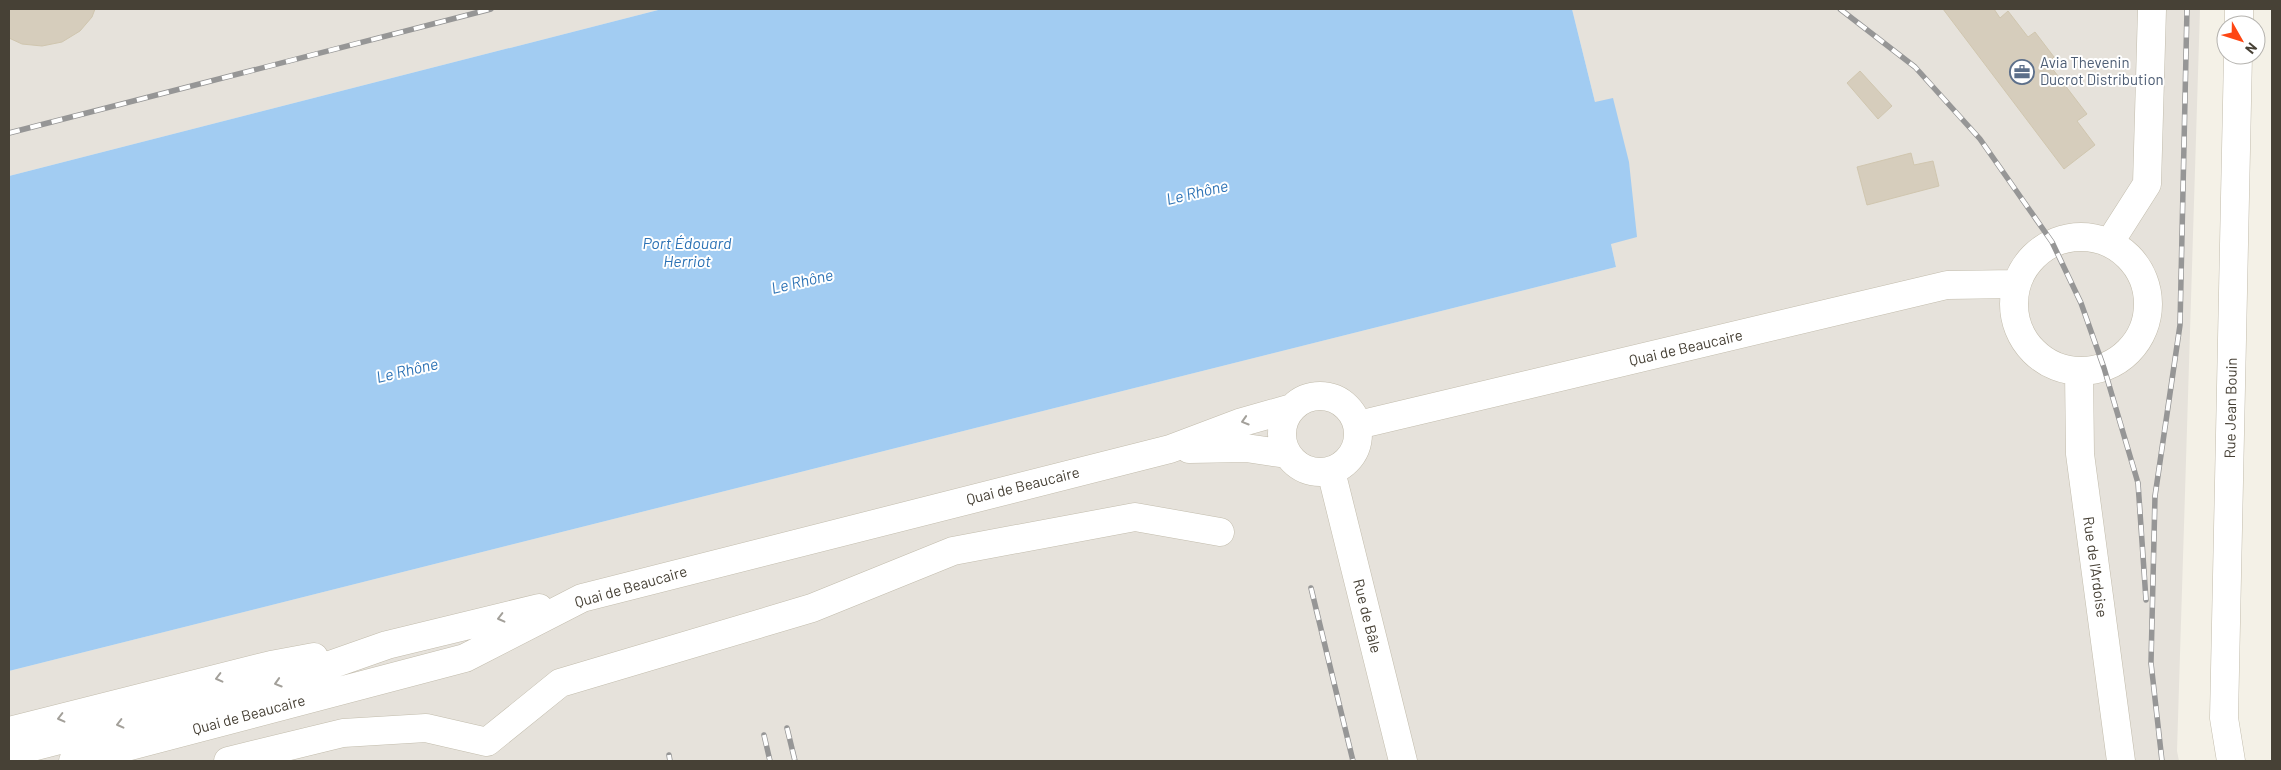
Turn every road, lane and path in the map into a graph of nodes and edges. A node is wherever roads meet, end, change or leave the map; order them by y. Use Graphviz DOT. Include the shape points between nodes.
graph roads {
  1 [pos="2152,9"];
  2 [pos="2238,65"];
  3 [pos="2110,242"];
  4 [pos="2016,284"];
  5 [pos="2079,371"];
  6 [pos="1292,408"];
  7 [pos="1358,425"];
  8 [pos="1170,449"];
  9 [pos="1287,454"];
  10 [pos="1331,471"];
  11 [pos="1220,532"];
  12 [pos="582,598"];
  13 [pos="387,645"];
  14 [pos="9,731"];
  15 [pos="9,753"];
  16 [pos="73,761"];
  17 [pos="228,761"];
  18 [pos="1403,761"];
  19 [pos="2122,761"];
  20 [pos="2231,761"];
  1 -- 3 [label="street" via="2147,184"];
  2 -- 20 [label="street, Rue Jean Bouin" via="2224,718"];
  3 -- 4 [label="street" via="2091,236 2071,236 2052,242 2036,253"];
  3 -- 5 [label="street" via="2128,255 2142,273 2148,295 2148,318 2139,339 2124,356 2104,368"];
  4 -- 5 [label="street" via="2014,312 2026,344 2059,368"];
  4 -- 7 [label="street, Quai de Beaucaire" via="1948,285"];
  5 -- 19 [label="street, Rue de l'Ardoise" via="2080,454"];
  6 -- 7 [label="street, Quai de Beaucaire" via="1312,396 1336,398 1346,405"];
  6 -- 8 [label="street, Quai de Beaucaire, one-way" via="1239,423"];
  6 -- 9 [label="street" via="1282,430"];
  7 -- 10 [label="street" via="1359,437 1350,458"];
  8 -- 9 [label="street, Quai de Beaucaire" via="1246,448"];
  8 -- 12 [label="street, Quai de Beaucaire"];
  9 -- 10 [label="street" via="1306,470"];
  10 -- 18 [label="street, Rue de Bâle"];
  11 -- 17 [label="street" via="1134,517 953,551 812,608 560,684 487,742 426,728 343,733"];
  12 -- 13 [label="street, one-way"];
  12 -- 16 [label="street, Quai de Beaucaire" via="465,658"];
  13 -- 14 [label="street, one-way" via="271,665"];
  13 -- 15 [label="street, one-way" via="276,684"];
}
